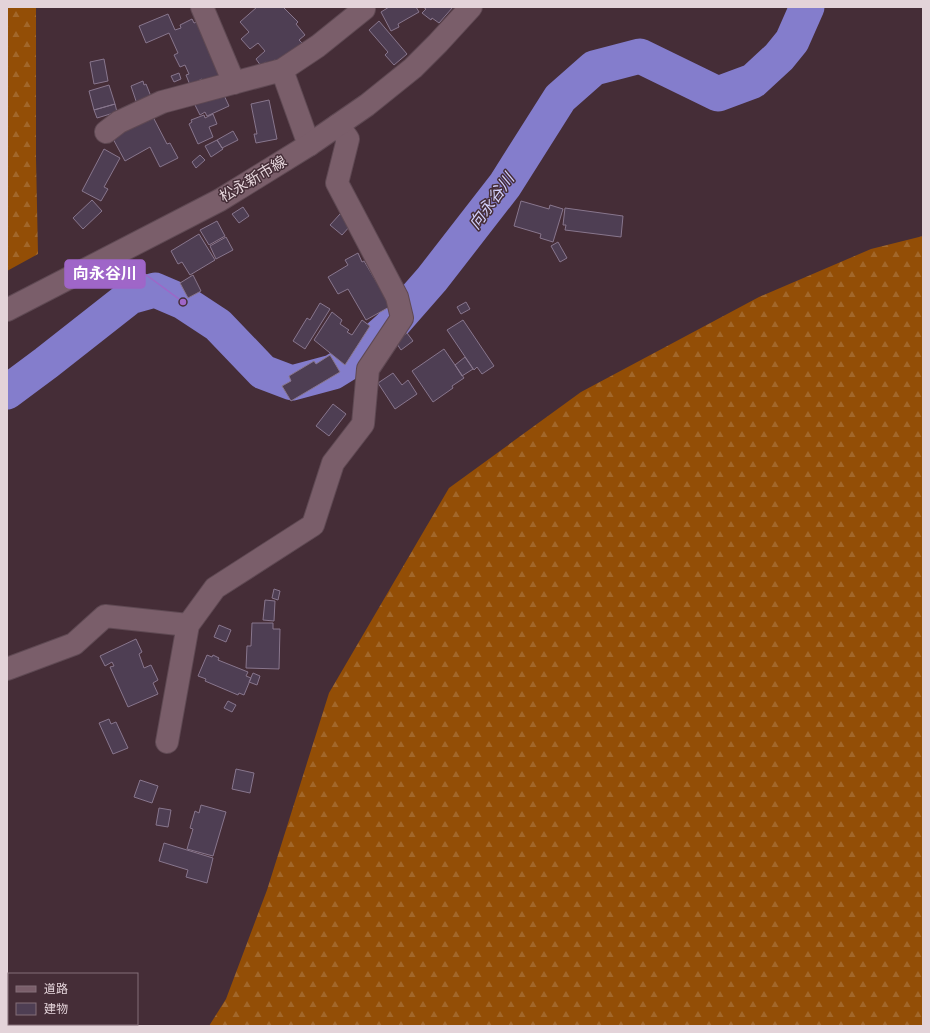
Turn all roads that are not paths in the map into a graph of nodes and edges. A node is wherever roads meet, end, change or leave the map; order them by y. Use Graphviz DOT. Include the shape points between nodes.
graph roads {
  1 [pos="202,7"];
  2 [pos="471,7"];
  3 [pos="364,9"];
  4 [pos="282,70"];
  5 [pos="234,83"];
  6 [pos="338,124"];
  7 [pos="106,132"];
  8 [pos="309,145"];
  9 [pos="7,310"];
  10 [pos="188,624"];
  11 [pos="7,669"];
  12 [pos="167,742"];
  1 -- 5 [label="street"];
  2 -- 6 [label="street, 松永新市線" via="413,68 367,105"];
  3 -- 4 [label="street" via="318,46"];
  4 -- 5 [label="street"];
  4 -- 8 [label="street"];
  5 -- 7 [label="street" via="162,102 119,122"];
  6 -- 8 [label="street, 松永新市線"];
  6 -- 10 [label="street" via="348,140 338,183 397,297 402,318 368,369 363,424 333,463 313,525 215,588"];
  8 -- 9 [label="street, 松永新市線" via="220,200"];
  10 -- 11 [label="street" via="105,616 74,644"];
  10 -- 12 [label="street"];
}
